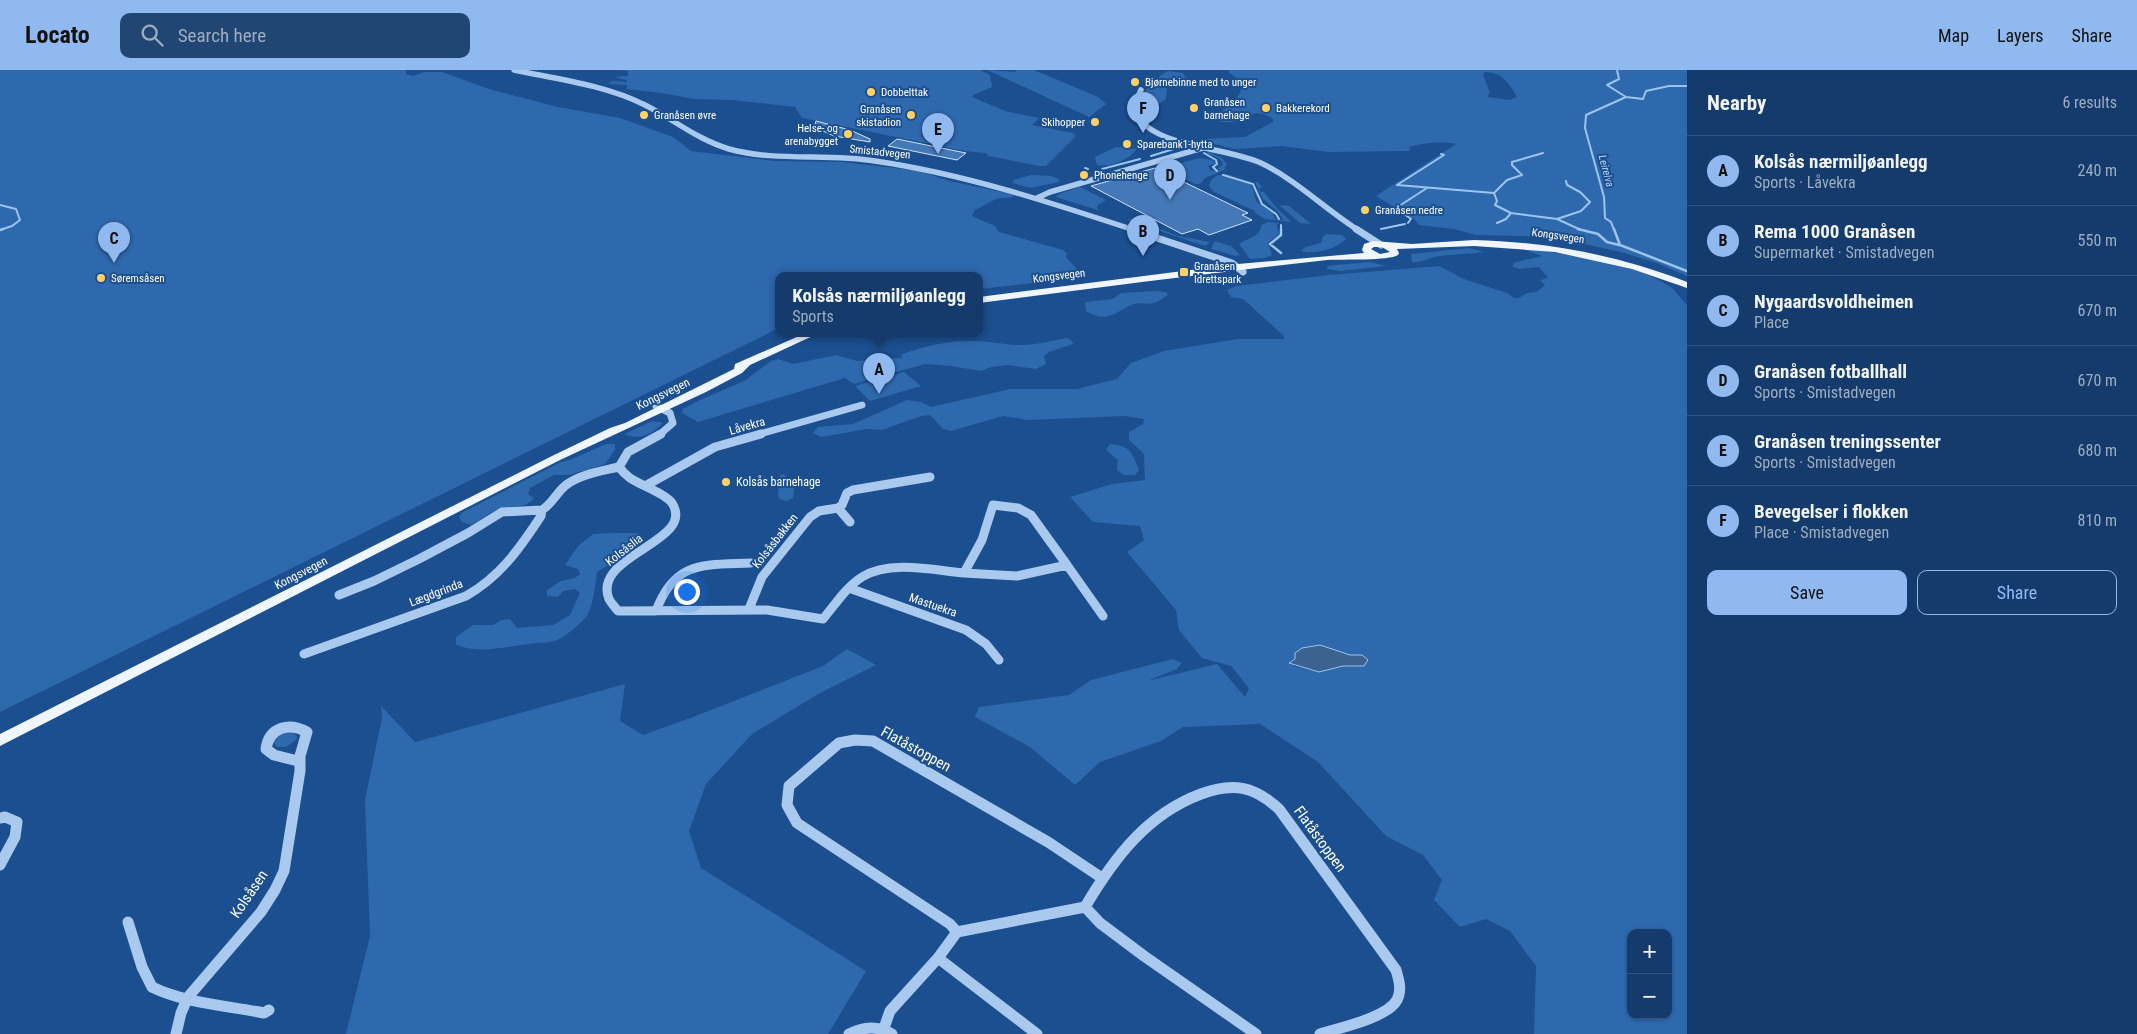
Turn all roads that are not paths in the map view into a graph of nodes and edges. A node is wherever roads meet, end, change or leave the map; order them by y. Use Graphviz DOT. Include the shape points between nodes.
graph roads {
  1 [pos="514,70"];
  2 [pos="1141,90"];
  3 [pos="1206,146"];
  4 [pos="1037,198"];
  5 [pos="1353,227"];
  6 [pos="1384,245"];
  7 [pos="1420,246"];
  8 [pos="1366,247"];
  9 [pos="1395,253"];
  10 [pos="1375,255"];
  11 [pos="1343,256"];
  12 [pos="1241,270"];
  13 [pos="1687,285"];
  14 [pos="983,300"];
  15 [pos="805,337"];
  16 [pos="862,405"];
  17 [pos="660,408"];
  18 [pos="619,466"];
  19 [pos="930,477"];
  20 [pos="645,486"];
  21 [pos="838,508"];
  22 [pos="542,510"];
  23 [pos="850,522"];
  24 [pos="751,563"];
  25 [pos="1067,565"];
  26 [pos="964,573"];
  27 [pos="849,588"];
  28 [pos="339,595"];
  29 [pos="749,609"];
  30 [pos="656,611"];
  31 [pos="1103,616"];
  32 [pos="304,654"];
  33 [pos="999,660"];
  34 [pos="0,741"];
  35 [pos="298,761"];
  36 [pos="2,814"];
  37 [pos="0,866"];
  38 [pos="1102,878"];
  39 [pos="1085,907"];
  40 [pos="128,922"];
  41 [pos="957,932"];
  42 [pos="938,958"];
  43 [pos="188,997"];
  44 [pos="269,1010"];
  45 [pos="888,1031"];
  46 [pos="176,1034"];
  47 [pos="850,1034"];
  48 [pos="1037,1034"];
  49 [pos="1256,1034"];
  50 [pos="1320,1034"];
  1 -- 4 [label="street, Smistadvegen" via="586,85 628,98 700,138 735,151 912,165"];
  2 -- 3 [label="street" via="1137,100 1144,125 1166,136"];
  3 -- 4 [label="street"];
  3 -- 5 [label="street" via="1272,168"];
  4 -- 12 [label="street, Smistadvegen" via="1220,259"];
  5 -- 6 [label="street"];
  5 -- 8 [label="street"];
  6 -- 7 [label="main road, Kongsvegen"];
  6 -- 8 [label="main road, Kongsvegen"];
  6 -- 9 [label="main road"];
  7 -- 9 [label="main road, Kongsvegen"];
  7 -- 13 [label="main road, Kongsvegen" via="1488,243 1566,251 1640,268"];
  8 -- 10 [label="main road"];
  8 -- 11 [label="main road, Kongsvegen"];
  9 -- 10 [label="main road, Kongsvegen"];
  10 -- 11 [label="main road, Kongsvegen"];
  11 -- 12 [label="main road, Kongsvegen"];
  12 -- 14 [label="main road, Kongsvegen" via="1185,279 1142,280"];
  15 -- 17 [label="main road, Kongsvegen" via="746,363 716,382"];
  16 -- 20 [label="street, Låvekra" via="715,447"];
  17 -- 18 [label="street" via="674,420 671,426 630,449"];
  17 -- 34 [label="main road, Kongsvegen" via="624,422 614,430"];
  18 -- 20 [label="street, Kolsåslia" via="628,477"];
  18 -- 22 [label="street, Lægdgrinda" via="567,484"];
  19 -- 21 [label="street" via="852,490"];
  20 -- 30 [label="street, Kolsåslia" via="672,501 675,523 665,535 616,570 606,586 609,599 618,612"];
  21 -- 23 [label="street"];
  21 -- 29 [label="street, Kolsåsbakken" via="819,511 810,517 762,577"];
  22 -- 28 [label="street" via="502,512 374,582"];
  22 -- 32 [label="street, Lægdgrinda" via="516,555 484,587"];
  24 -- 30 [label="street" via="700,566 685,571 670,580 660,594"];
  25 -- 26 [label="street" via="1017,576"];
  25 -- 26 [label="street" via="1024,510 992,505 987,532"];
  25 -- 31 [label="street"];
  26 -- 27 [label="street" via="882,570 864,576"];
  27 -- 29 [label="street, Kolsåslia" via="823,619"];
  27 -- 33 [label="street, Mastuekra" via="966,630 986,644"];
  29 -- 30 [label="street, Kolsåslia"];
  35 -- 43 [label="street, Kolsåsen" via="300,771 284,870 275,890 261,912"];
  36 -- 37 [label="street" via="17,822 15,837"];
  38 -- 39 [label="street, Flatåstoppen"];
  38 -- 41 [label="street, Flatåstoppen" via="1048,842 873,741 839,743 789,786 787,805 797,824 950,924"];
  38 -- 50 [label="street, Flatåstoppen" via="1139,832 1168,809 1189,798 1236,786 1250,788 1266,796 1279,809 1396,970 1401,982 1395,1003 1383,1011"];
  39 -- 41 [label="street"];
  39 -- 49 [label="street" via="1100,923 1144,956"];
  40 -- 43 [label="street" via="145,978 153,988"];
  41 -- 42 [label="street"];
  42 -- 45 [label="street" via="890,1011"];
  42 -- 48 [label="street"];
  43 -- 44 [label="street" via="264,1013"];
  43 -- 46 [label="street, Kolsåsen"];
  45 -- 47 [label="street" via="870,1027"];
}
